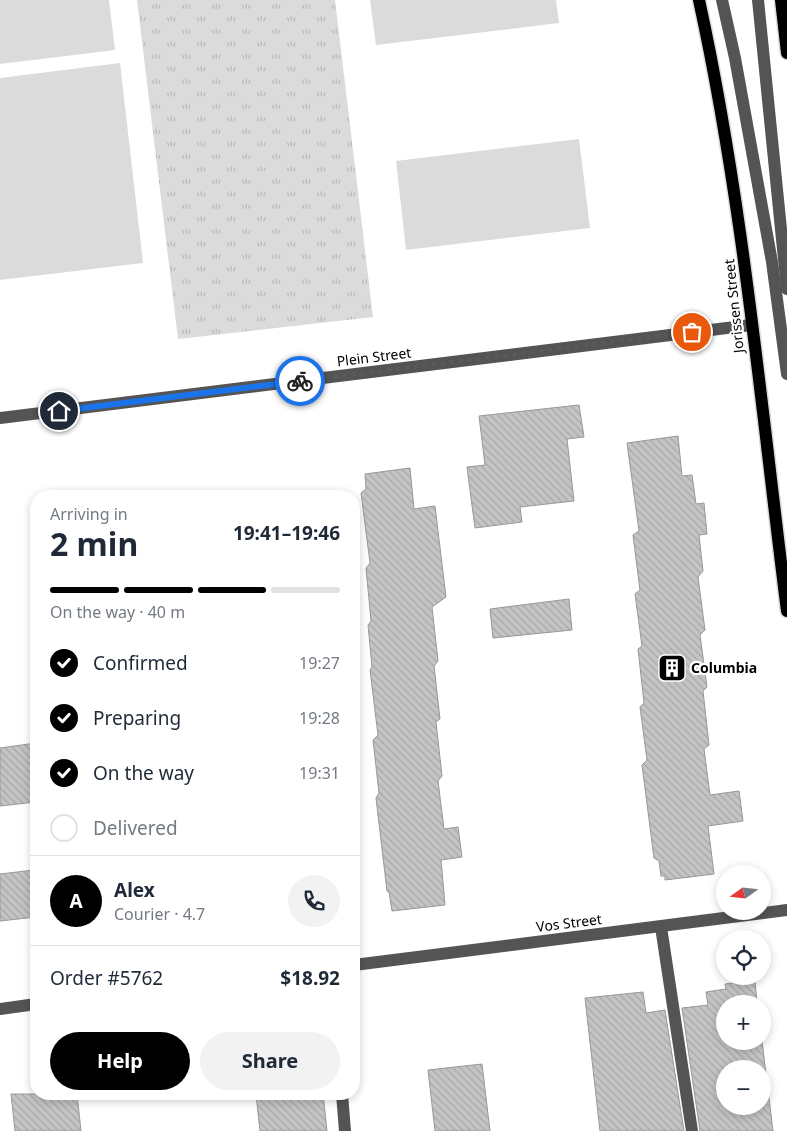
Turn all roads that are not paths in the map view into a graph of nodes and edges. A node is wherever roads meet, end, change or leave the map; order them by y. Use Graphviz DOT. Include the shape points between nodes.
graph roads {
  1 [pos="699,0"];
  2 [pos="722,0"];
  3 [pos="758,0"];
  4 [pos="781,0"];
  5 [pos="787,53"];
  6 [pos="787,289"];
  7 [pos="751,325"];
  8 [pos="787,374"];
  9 [pos="0,418"];
  10 [pos="787,611"];
  11 [pos="787,910"];
  12 [pos="661,927"];
  13 [pos="360,964"];
  14 [pos="30,1005"];
  15 [pos="0,1009"];
  16 [pos="342,1100"];
  17 [pos="345,1131"];
  18 [pos="692,1131"];
  1 -- 7 [label="main road, Jorissen Street" via="737,205"];
  2 -- 8 [label="street" via="772,262"];
  3 -- 6 [label="street"];
  4 -- 5 [label="main road"];
  7 -- 9 [label="street, Plein Street"];
  7 -- 10 [label="main road, Jorissen Street"];
  11 -- 12 [label="street, Vos Street"];
  12 -- 13 [label="street, Vos Street"];
  12 -- 18 [label="street"];
  14 -- 15 [label="street"];
  16 -- 17 [label="street"];
}
